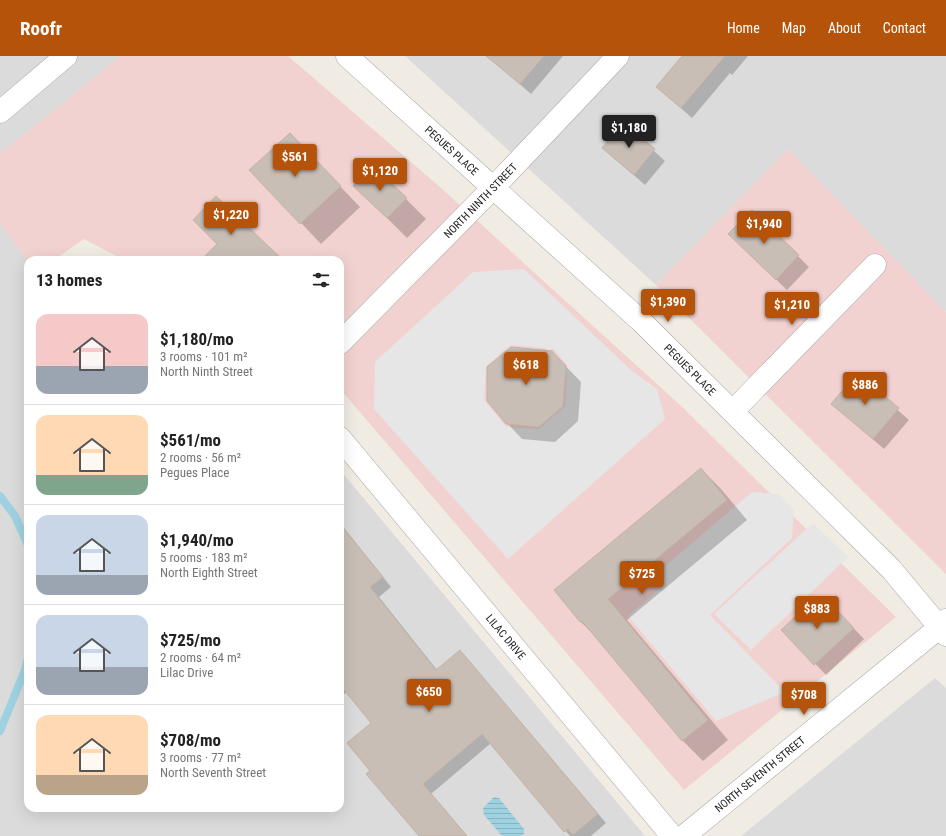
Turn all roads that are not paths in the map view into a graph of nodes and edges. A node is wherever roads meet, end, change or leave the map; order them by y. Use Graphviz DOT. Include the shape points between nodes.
graph roads {
  1 [pos="66,56"];
  2 [pos="347,56"];
  3 [pos="618,56"];
  4 [pos="0,112"];
  5 [pos="494,187"];
  6 [pos="875,265"];
  7 [pos="344,339"];
  8 [pos="733,411"];
  9 [pos="344,443"];
  10 [pos="944,627"];
  11 [pos="672,836"];
  12 [pos="684,836"];
  1 -- 4 [label="street"];
  2 -- 5 [label="street, PEGUES PLACE"];
  3 -- 5 [label="street, NORTH NINTH STREET"];
  5 -- 7 [label="street, NORTH NINTH STREET"];
  5 -- 8 [label="street, PEGUES PLACE" via="642,322"];
  6 -- 8 [label="street"];
  8 -- 10 [label="street, PEGUES PLACE" via="896,574"];
  9 -- 11 [label="street, LILAC DRIVE"];
  10 -- 12 [label="street, NORTH SEVENTH STREET"];
}
